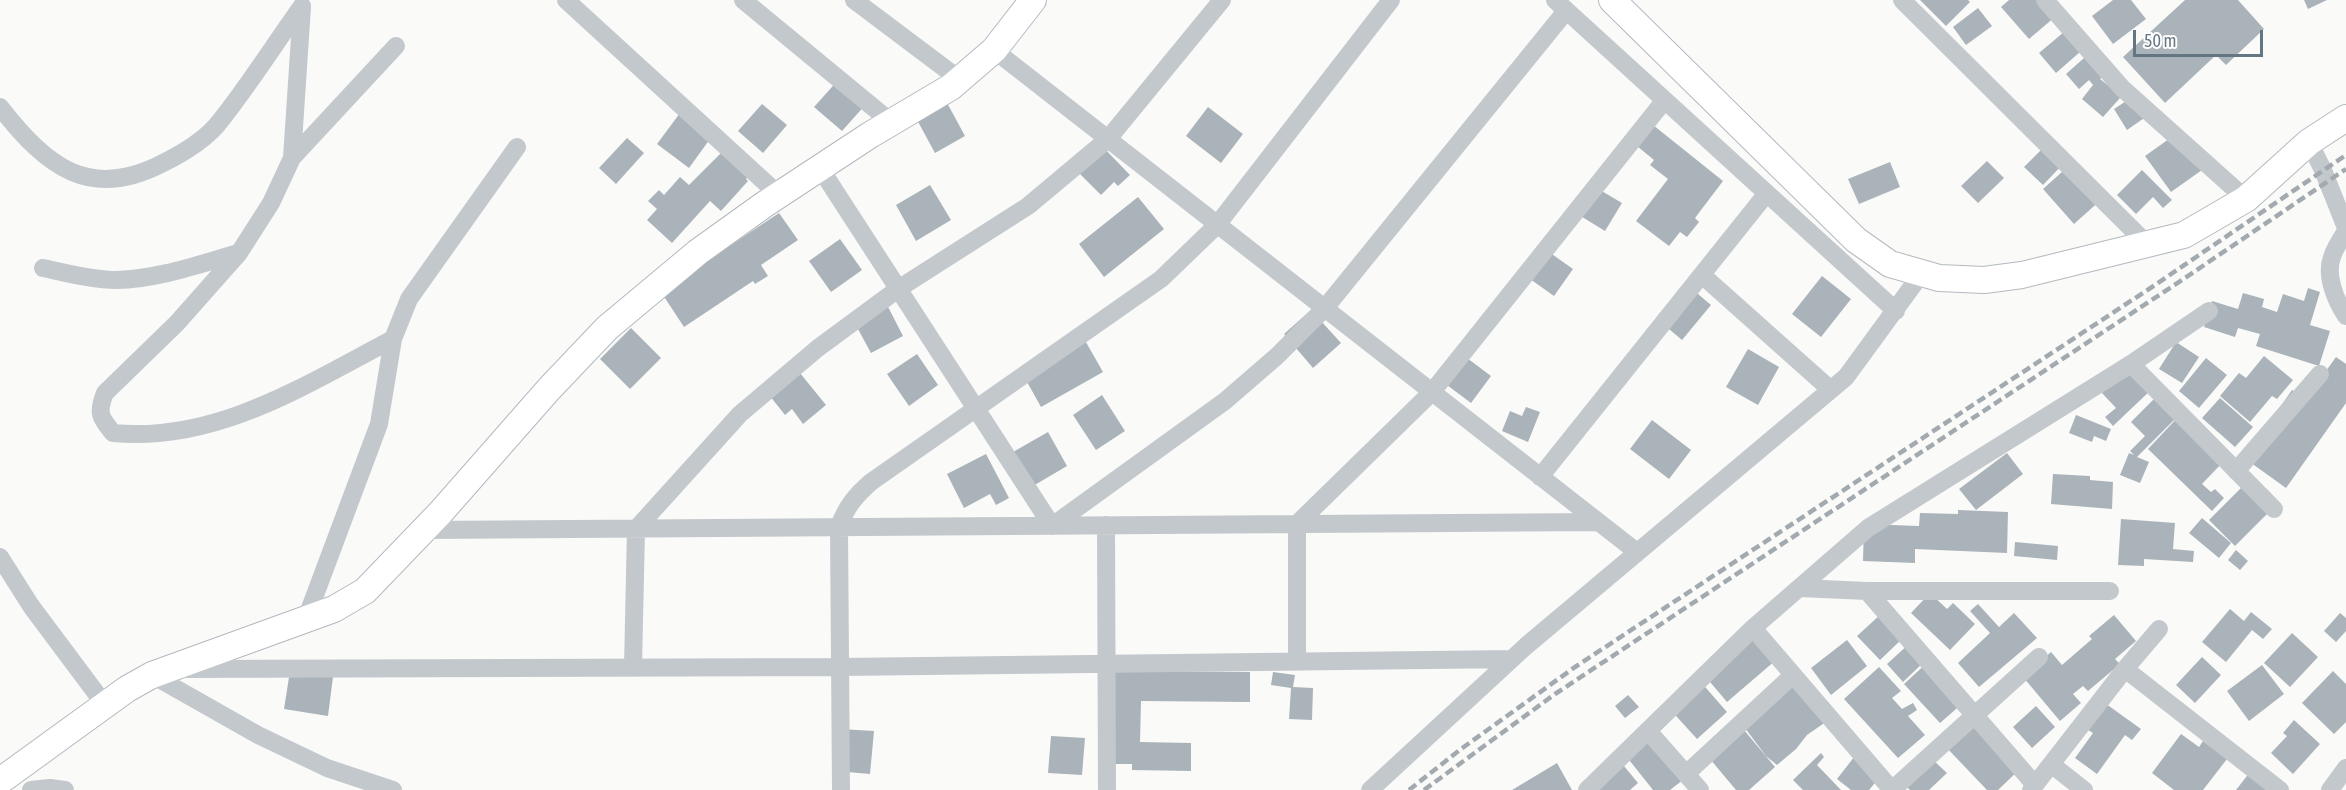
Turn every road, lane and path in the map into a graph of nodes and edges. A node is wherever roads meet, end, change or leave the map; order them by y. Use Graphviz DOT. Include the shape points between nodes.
graph roads {
  1 [pos="566,0"];
  2 [pos="744,0"];
  3 [pos="854,0"];
  4 [pos="1033,0"];
  5 [pos="1222,0"];
  6 [pos="1391,0"];
  7 [pos="1612,0"];
  8 [pos="1902,0"];
  9 [pos="2045,0"];
  10 [pos="304,3"];
  11 [pos="1561,6"];
  12 [pos="396,46"];
  13 [pos="994,50"];
  14 [pos="959,79"];
  15 [pos="1665,101"];
  16 [pos="0,107"];
  17 [pos="2346,118"];
  18 [pos="891,122"];
  19 [pos="1108,139"];
  20 [pos="2309,142"];
  21 [pos="518,147"];
  22 [pos="292,158"];
  23 [pos="820,168"];
  24 [pos="1767,193"];
  25 [pos="779,195"];
  26 [pos="2246,199"];
  27 [pos="1217,225"];
  28 [pos="2346,229"];
  29 [pos="2147,244"];
  30 [pos="238,253"];
  31 [pos="44,268"];
  32 [pos="1922,273"];
  33 [pos="1701,275"];
  34 [pos="898,289"];
  35 [pos="1325,308"];
  36 [pos="1896,311"];
  37 [pos="2209,311"];
  38 [pos="2346,316"];
  39 [pos="393,339"];
  40 [pos="2131,364"];
  41 [pos="2320,374"];
  42 [pos="1831,390"];
  43 [pos="1431,392"];
  44 [pos="975,409"];
  45 [pos="2236,471"];
  46 [pos="1540,477"];
  47 [pos="2274,509"];
  48 [pos="1598,522"];
  49 [pos="1297,524"];
  50 [pos="1106,525"];
  51 [pos="1052,526"];
  52 [pos="839,527"];
  53 [pos="636,529"];
  54 [pos="425,530"];
  55 [pos="1637,552"];
  56 [pos="0,557"];
  57 [pos="7,580"];
  58 [pos="1800,588"];
  59 [pos="1867,591"];
  60 [pos="2110,591"];
  61 [pos="306,619"];
  62 [pos="1753,628"];
  63 [pos="2159,629"];
  64 [pos="2039,657"];
  65 [pos="1512,659"];
  66 [pos="1297,661"];
  67 [pos="1106,664"];
  68 [pos="633,667"];
  69 [pos="840,667"];
  70 [pos="2125,669"];
  71 [pos="159,672"];
  72 [pos="1793,675"];
  73 [pos="105,705"];
  74 [pos="1975,715"];
  75 [pos="1648,732"];
  76 [pos="2051,764"];
  77 [pos="2346,768"];
  78 [pos="1686,774"];
  79 [pos="0,781"];
  80 [pos="2033,788"];
  81 [pos="2335,788"];
  82 [pos="55,789"];
  83 [pos="31,790"];
  84 [pos="393,790"];
  85 [pos="841,790"];
  86 [pos="1107,790"];
  87 [pos="1370,790"];
  88 [pos="1587,790"];
  89 [pos="1700,790"];
  90 [pos="1892,790"];
  91 [pos="2084,790"];
  92 [pos="2280,790"];
  1 -- 25 [label="street"];
  2 -- 18 [label="street"];
  3 -- 14 [label="street"];
  4 -- 13 [label="street"];
  5 -- 19 [label="street"];
  6 -- 27 [label="street"];
  7 -- 32 [label="street" via="1856,240 1890,264"];
  8 -- 29 [label="street"];
  9 -- 26 [label="street" via="2122,88"];
  10 -- 16 [label="street" via="216,126 184,152 128,178 94,180 74,174 48,158"];
  10 -- 22 [label="street"];
  11 -- 15 [label="street"];
  11 -- 35 [label="street"];
  12 -- 22 [label="street"];
  13 -- 14 [label="street"];
  13 -- 19 [label="street"];
  14 -- 18 [label="street"];
  15 -- 24 [label="street"];
  15 -- 43 [label="street"];
  17 -- 20 [label="street"];
  18 -- 23 [label="street"];
  19 -- 27 [label="street"];
  19 -- 34 [label="street" via="1028,206"];
  20 -- 26 [label="street"];
  20 -- 28 [label="street"];
  21 -- 39 [label="street" via="409,299"];
  22 -- 30 [label="street" via="271,203"];
  23 -- 25 [label="street"];
  23 -- 34 [label="street"];
  24 -- 33 [label="street"];
  24 -- 36 [label="street"];
  25 -- 54 [label="street" via="698,252 607,328"];
  26 -- 29 [label="street" via="2184,235"];
  27 -- 35 [label="street"];
  27 -- 44 [label="street" via="1161,279"];
  28 -- 38 [label="street" via="2331,258 2331,279"];
  29 -- 32 [label="street" via="2022,275 1984,280 1939,278"];
  30 -- 31 [label="street" via="159,275 117,280"];
  30 -- 39 [label="street" via="177,323 105,393 100,408 102,419 113,433 144,436 217,424 280,399"];
  32 -- 36 [label="street"];
  33 -- 42 [label="street"];
  33 -- 46 [label="street"];
  34 -- 44 [label="street"];
  34 -- 53 [label="street" via="740,414"];
  35 -- 43 [label="street"];
  35 -- 51 [label="street" via="1225,401"];
  36 -- 42 [label="street" via="1846,377"];
  37 -- 40 [label="street"];
  39 -- 61 [label="street" via="379,424"];
  40 -- 45 [label="street"];
  40 -- 58 [label="street" via="1869,528"];
  41 -- 45 [label="street"];
  42 -- 55 [label="street"];
  43 -- 46 [label="street"];
  43 -- 49 [label="street"];
  44 -- 51 [label="street"];
  44 -- 52 [label="street" via="871,482 844,510"];
  45 -- 47 [label="street"];
  46 -- 48 [label="street"];
  48 -- 49 [label="street"];
  48 -- 55 [label="street"];
  49 -- 50 [label="street"];
  49 -- 66 [label="street"];
  50 -- 51 [label="street"];
  50 -- 67 [label="street"];
  51 -- 52 [label="street"];
  52 -- 53 [label="street"];
  52 -- 69 [label="street"];
  53 -- 54 [label="street"];
  53 -- 68 [label="street"];
  54 -- 61 [label="street" via="365,591"];
  55 -- 65 [label="street"];
  56 -- 57 [label="street"];
  57 -- 73 [label="street"];
  58 -- 59 [label="street"];
  58 -- 62 [label="street"];
  59 -- 60 [label="street"];
  59 -- 74 [label="street"];
  61 -- 71 [label="street"];
  62 -- 72 [label="street"];
  62 -- 75 [label="street"];
  63 -- 70 [label="street"];
  64 -- 74 [label="street"];
  65 -- 66 [label="street"];
  65 -- 87 [label="street"];
  66 -- 67 [label="street"];
  67 -- 69 [label="street"];
  67 -- 86 [label="street"];
  68 -- 69 [label="street"];
  68 -- 71 [label="street"];
  69 -- 85 [label="street"];
  70 -- 76 [label="street"];
  70 -- 92 [label="street"];
  71 -- 73 [label="street"];
  71 -- 84 [label="street" via="258,735 327,768"];
  72 -- 78 [label="street"];
  72 -- 90 [label="street"];
  73 -- 79 [label="street"];
  74 -- 80 [label="street"];
  74 -- 90 [label="street"];
  75 -- 78 [label="street"];
  75 -- 88 [label="street"];
  76 -- 80 [label="street"];
  76 -- 91 [label="street"];
  77 -- 81 [label="street"];
  78 -- 89 [label="street"];
  82 -- 83 [label="street"];
}
